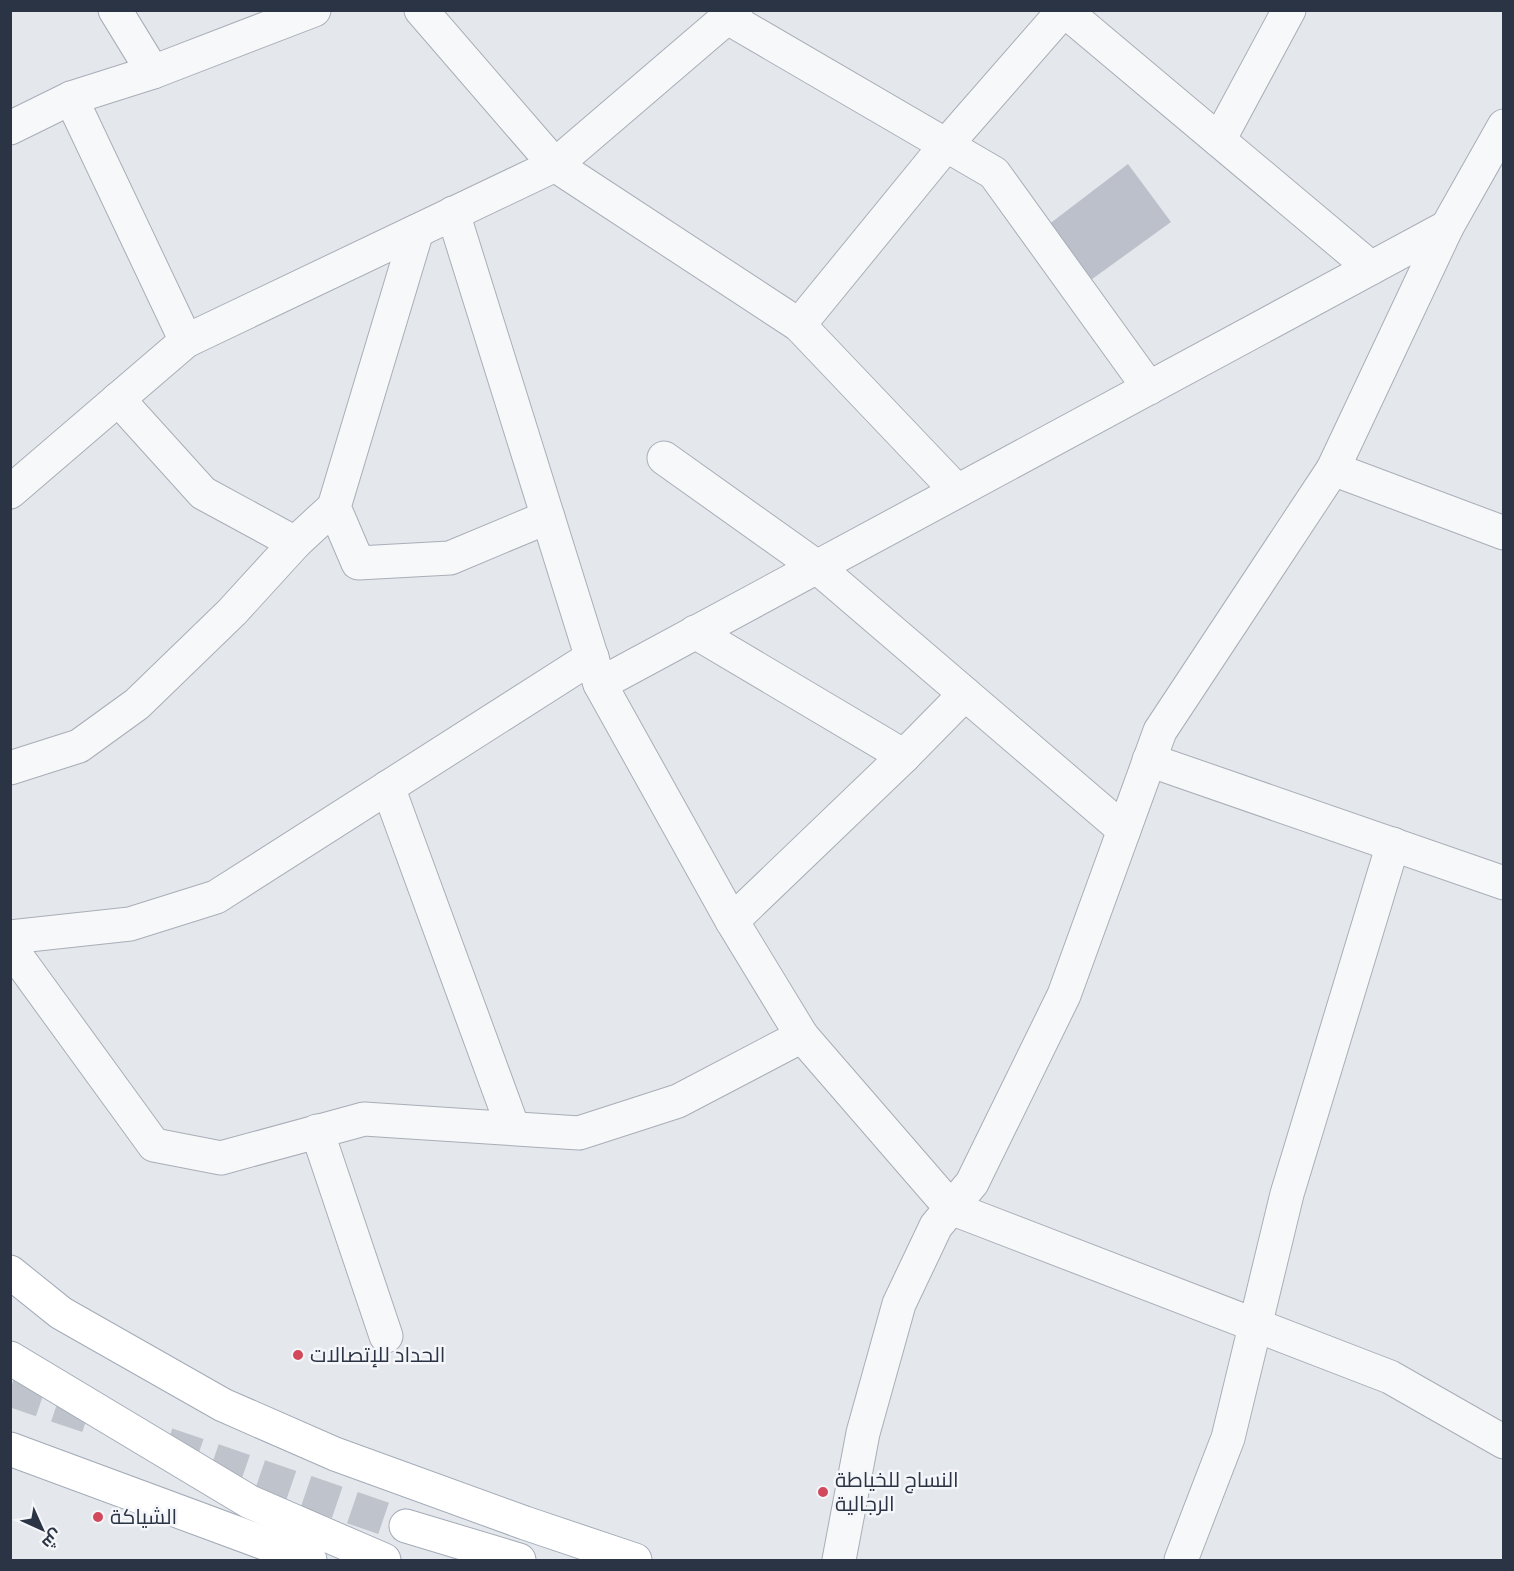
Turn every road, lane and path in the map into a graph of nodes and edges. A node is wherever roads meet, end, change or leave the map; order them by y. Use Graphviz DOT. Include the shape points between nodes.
graph roads {
  1 [pos="115,10"];
  2 [pos="314,10"];
  3 [pos="421,10"];
  4 [pos="1289,10"];
  5 [pos="1064,11"];
  6 [pos="732,14"];
  7 [pos="153,72"];
  8 [pos="71,98"];
  9 [pos="1503,126"];
  10 [pos="10,128"];
  11 [pos="1219,140"];
  12 [pos="946,145"];
  13 [pos="555,165"];
  14 [pos="453,213"];
  15 [pos="1447,227"];
  16 [pos="417,231"];
  17 [pos="1371,268"];
  18 [pos="799,325"];
  19 [pos="186,341"];
  20 [pos="1149,388"];
  21 [pos="118,399"];
  22 [pos="664,458"];
  23 [pos="1333,469"];
  24 [pos="10,492"];
  25 [pos="957,492"];
  26 [pos="334,507"];
  27 [pos="548,517"];
  28 [pos="1503,533"];
  29 [pos="295,543"];
  30 [pos="817,567"];
  31 [pos="695,632"];
  32 [pos="596,671"];
  33 [pos="965,694"];
  34 [pos="904,756"];
  35 [pos="1149,760"];
  36 [pos="10,768"];
  37 [pos="388,786"];
  38 [pos="1124,830"];
  39 [pos="1392,844"];
  40 [pos="1503,883"];
  41 [pos="732,921"];
  42 [pos="10,937"];
  43 [pos="10,947"];
  44 [pos="802,1036"];
  45 [pos="513,1128"];
  46 [pos="317,1131"];
  47 [pos="951,1208"];
  48 [pos="10,1272"];
  49 [pos="1255,1325"];
  50 [pos="386,1336"];
  51 [pos="10,1358"];
  52 [pos="1503,1442"];
  53 [pos="10,1449"];
  54 [pos="406,1526"];
  55 [pos="310,1560"];
  56 [pos="384,1560"];
  57 [pos="519,1560"];
  58 [pos="635,1560"];
  59 [pos="839,1560"];
  60 [pos="1181,1560"];
  1 -- 7 [label="street"];
  2 -- 7 [label="street"];
  3 -- 13 [label="street"];
  4 -- 11 [label="street"];
  5 -- 11 [label="street"];
  5 -- 12 [label="street"];
  6 -- 12 [label="street"];
  6 -- 13 [label="street"];
  7 -- 8 [label="street"];
  8 -- 10 [label="street"];
  8 -- 19 [label="street"];
  9 -- 15 [label="street"];
  11 -- 17 [label="street"];
  12 -- 18 [label="street"];
  12 -- 20 [label="street" via="994,173"];
  13 -- 14 [label="street"];
  13 -- 18 [label="street"];
  14 -- 16 [label="street"];
  14 -- 27 [label="street"];
  15 -- 17 [label="street"];
  15 -- 23 [label="street"];
  16 -- 19 [label="street"];
  16 -- 26 [label="street"];
  17 -- 20 [label="street"];
  18 -- 25 [label="street"];
  19 -- 21 [label="street"];
  20 -- 25 [label="street"];
  21 -- 24 [label="street"];
  21 -- 29 [label="street" via="203,493"];
  22 -- 30 [label="street"];
  23 -- 28 [label="street"];
  23 -- 35 [label="street" via="1160,731"];
  25 -- 30 [label="street"];
  26 -- 27 [label="street" via="358,562 450,558"];
  26 -- 29 [label="street"];
  27 -- 32 [label="street"];
  29 -- 36 [label="street" via="232,612 137,704 79,746"];
  30 -- 31 [label="street"];
  30 -- 33 [label="street"];
  31 -- 32 [label="street"];
  31 -- 34 [label="street"];
  32 -- 37 [label="street"];
  32 -- 41 [label="street"];
  33 -- 34 [label="street"];
  33 -- 38 [label="street"];
  34 -- 41 [label="street"];
  35 -- 38 [label="street"];
  35 -- 39 [label="street"];
  37 -- 42 [label="street" via="216,897 130,924"];
  37 -- 45 [label="street"];
  38 -- 47 [label="street" via="1064,995 972,1183"];
  39 -- 40 [label="street"];
  39 -- 49 [label="street" via="1287,1194"];
  41 -- 44 [label="street"];
  43 -- 46 [label="street" via="154,1145 221,1158"];
  44 -- 45 [label="street" via="678,1101 579,1133"];
  44 -- 47 [label="street"];
  45 -- 46 [label="street" via="364,1119"];
  46 -- 50 [label="street"];
  47 -- 49 [label="street"];
  47 -- 59 [label="street" via="936,1226 899,1304 863,1433"];
  48 -- 58 [label="main road" via="61,1313 223,1405 346,1458"];
  49 -- 52 [label="street" via="1390,1377"];
  49 -- 60 [label="street" via="1228,1438"];
  51 -- 56 [label="main road" via="250,1502"];
  53 -- 55 [label="main road"];
  54 -- 57 [label="main road"];
}
